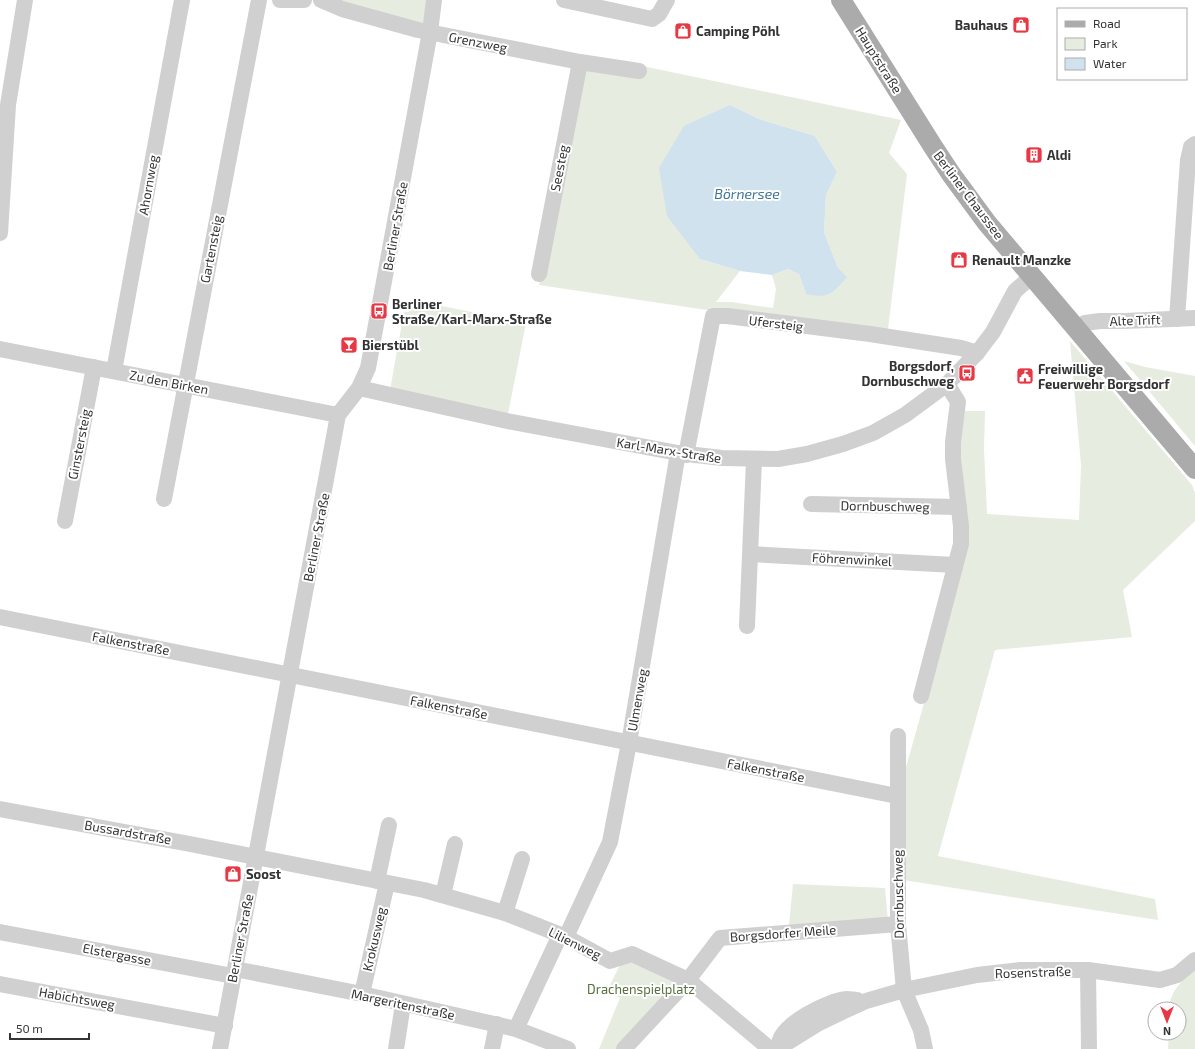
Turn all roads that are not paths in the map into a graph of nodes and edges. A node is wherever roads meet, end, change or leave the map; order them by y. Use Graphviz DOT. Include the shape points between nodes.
graph roads {
  1 [pos="24,0"];
  2 [pos="182,0"];
  3 [pos="259,0"];
  4 [pos="280,0"];
  5 [pos="304,0"];
  6 [pos="321,0"];
  7 [pos="434,0"];
  8 [pos="566,0"];
  9 [pos="667,0"];
  10 [pos="840,0"];
  11 [pos="430,32"];
  12 [pos="580,62"];
  13 [pos="639,71"];
  14 [pos="917,120"];
  15 [pos="1195,144"];
  16 [pos="0,233"];
  17 [pos="539,274"];
  18 [pos="1032,276"];
  19 [pos="1195,318"];
  20 [pos="1177,319"];
  21 [pos="1077,329"];
  22 [pos="0,349"];
  23 [pos="977,353"];
  24 [pos="94,367"];
  25 [pos="114,371"];
  26 [pos="185,384"];
  27 [pos="947,384"];
  28 [pos="358,388"];
  29 [pos="338,415"];
  30 [pos="682,454"];
  31 [pos="754,460"];
  32 [pos="1195,469"];
  33 [pos="164,499"];
  34 [pos="811,504"];
  35 [pos="959,507"];
  36 [pos="65,521"];
  37 [pos="750,554"];
  38 [pos="955,565"];
  39 [pos="0,617"];
  40 [pos="747,626"];
  41 [pos="290,675"];
  42 [pos="921,696"];
  43 [pos="898,736"];
  44 [pos="629,743"];
  45 [pos="897,796"];
  46 [pos="0,809"];
  47 [pos="389,825"];
  48 [pos="455,844"];
  49 [pos="256,857"];
  50 [pos="522,859"];
  51 [pos="382,882"];
  52 [pos="443,895"];
  53 [pos="505,913"];
  54 [pos="898,924"];
  55 [pos="0,932"];
  56 [pos="563,936"];
  57 [pos="1195,960"];
  58 [pos="1088,970"];
  59 [pos="234,973"];
  60 [pos="688,980"];
  61 [pos="0,984"];
  62 [pos="904,990"];
  63 [pos="362,994"];
  64 [pos="403,1004"];
  65 [pos="496,1024"];
  66 [pos="225,1026"];
  67 [pos="516,1029"];
  68 [pos="220,1049"];
  69 [pos="396,1049"];
  70 [pos="492,1049"];
  71 [pos="568,1049"];
  72 [pos="624,1049"];
  73 [pos="775,1049"];
  74 [pos="925,1049"];
  75 [pos="1089,1049"];
  1 -- 16 [label="street" via="8,105"];
  2 -- 25 [label="street, Ahornweg"];
  3 -- 26 [label="street, Gartensteig"];
  4 -- 5 [label="street"];
  6 -- 11 [label="street, Grenzweg" via="342,9"];
  7 -- 11 [label="street, Berliner Straße"];
  8 -- 9 [label="street" via="652,19 659,14"];
  10 -- 14 [label="main road, Hauptstraße"];
  11 -- 12 [label="street, Grenzweg"];
  11 -- 28 [label="street, Berliner Straße" via="368,368"];
  12 -- 13 [label="street, Grenzweg"];
  12 -- 17 [label="street, Seesteg"];
  14 -- 18 [label="main road, Berliner Chaussee" via="951,174"];
  15 -- 20 [label="street" via="1191,147 1188,160"];
  18 -- 21 [label="main road, Berliner Chaussee"];
  18 -- 23 [label="street, Karl-Marx-Straße" via="1015,291"];
  19 -- 20 [label="street, Alte Trift"];
  20 -- 21 [label="street, Alte Trift" via="1100,321 1085,323"];
  21 -- 32 [label="main road, Berliner Chaussee"];
  22 -- 24 [label="street, Zu den Birken"];
  23 -- 27 [label="street, Karl-Marx-Straße"];
  23 -- 30 [label="street, Ufersteig" via="961,348 870,334 713,316"];
  24 -- 25 [label="street, Zu den Birken"];
  24 -- 36 [label="street, Ginstersteig"];
  25 -- 26 [label="street, Zu den Birken"];
  26 -- 29 [label="street, Zu den Birken"];
  26 -- 33 [label="street, Gartensteig"];
  27 -- 31 [label="street, Karl-Marx-Straße" via="905,415 873,433 807,454"];
  27 -- 35 [label="street" via="958,402 952,459"];
  28 -- 29 [label="street, Berliner Straße"];
  28 -- 30 [label="street, Karl-Marx-Straße" via="507,421"];
  29 -- 41 [label="street, Berliner Straße"];
  30 -- 31 [label="street, Karl-Marx-Straße"];
  30 -- 44 [label="street, Ulmenweg"];
  31 -- 37 [label="street"];
  34 -- 35 [label="street, Dornbuschweg"];
  35 -- 38 [label="street" via="961,544"];
  37 -- 38 [label="street, Föhrenwinkel"];
  37 -- 40 [label="street"];
  38 -- 42 [label="street"];
  39 -- 41 [label="street, Falkenstraße"];
  41 -- 44 [label="street, Falkenstraße"];
  41 -- 49 [label="street, Berliner Straße"];
  43 -- 45 [label="street, Dornbuschweg"];
  44 -- 45 [label="street, Falkenstraße"];
  44 -- 56 [label="street, Ulmenweg" via="610,842"];
  45 -- 54 [label="street, Dornbuschweg"];
  46 -- 49 [label="street, Bussardstraße"];
  47 -- 51 [label="street, Krokusweg"];
  48 -- 52 [label="street"];
  49 -- 51 [label="street, Lilienweg"];
  49 -- 59 [label="street, Berliner Straße"];
  50 -- 53 [label="street"];
  51 -- 52 [label="street, Lilienweg"];
  51 -- 63 [label="street, Krokusweg"];
  52 -- 53 [label="street, Lilienweg"];
  53 -- 56 [label="street, Lilienweg"];
  54 -- 60 [label="street, Borgsdorfer Meile" via="720,938"];
  54 -- 62 [label="street, Dornbuschweg"];
  55 -- 59 [label="street, Elstergasse"];
  56 -- 60 [label="street, Lilienweg" via="610,961 632,954"];
  56 -- 67 [label="street, Ulmenweg"];
  57 -- 58 [label="street, Rosenstraße" via="1177,975 1160,980"];
  58 -- 62 [label="street, Rosenstraße" via="1021,970 976,975"];
  58 -- 75 [label="street"];
  59 -- 63 [label="street, Margeritenstraße"];
  59 -- 66 [label="street, Berliner Straße"];
  60 -- 72 [label="street, Borgsdorfer Meile"];
  60 -- 73 [label="street, Lilienweg"];
  61 -- 66 [label="street, Habichtsweg"];
  62 -- 73 [label="street, Rosenstraße" via="866,1001 819,1023"];
  62 -- 74 [label="street, Dornbuschweg" via="921,1030"];
  63 -- 64 [label="street, Margeritenstraße"];
  64 -- 65 [label="street, Margeritenstraße"];
  64 -- 69 [label="street"];
  65 -- 67 [label="street, Margeritenstraße"];
  65 -- 70 [label="street"];
  66 -- 68 [label="street, Berliner Straße"];
  67 -- 71 [label="street, Margeritenstraße"];
}
